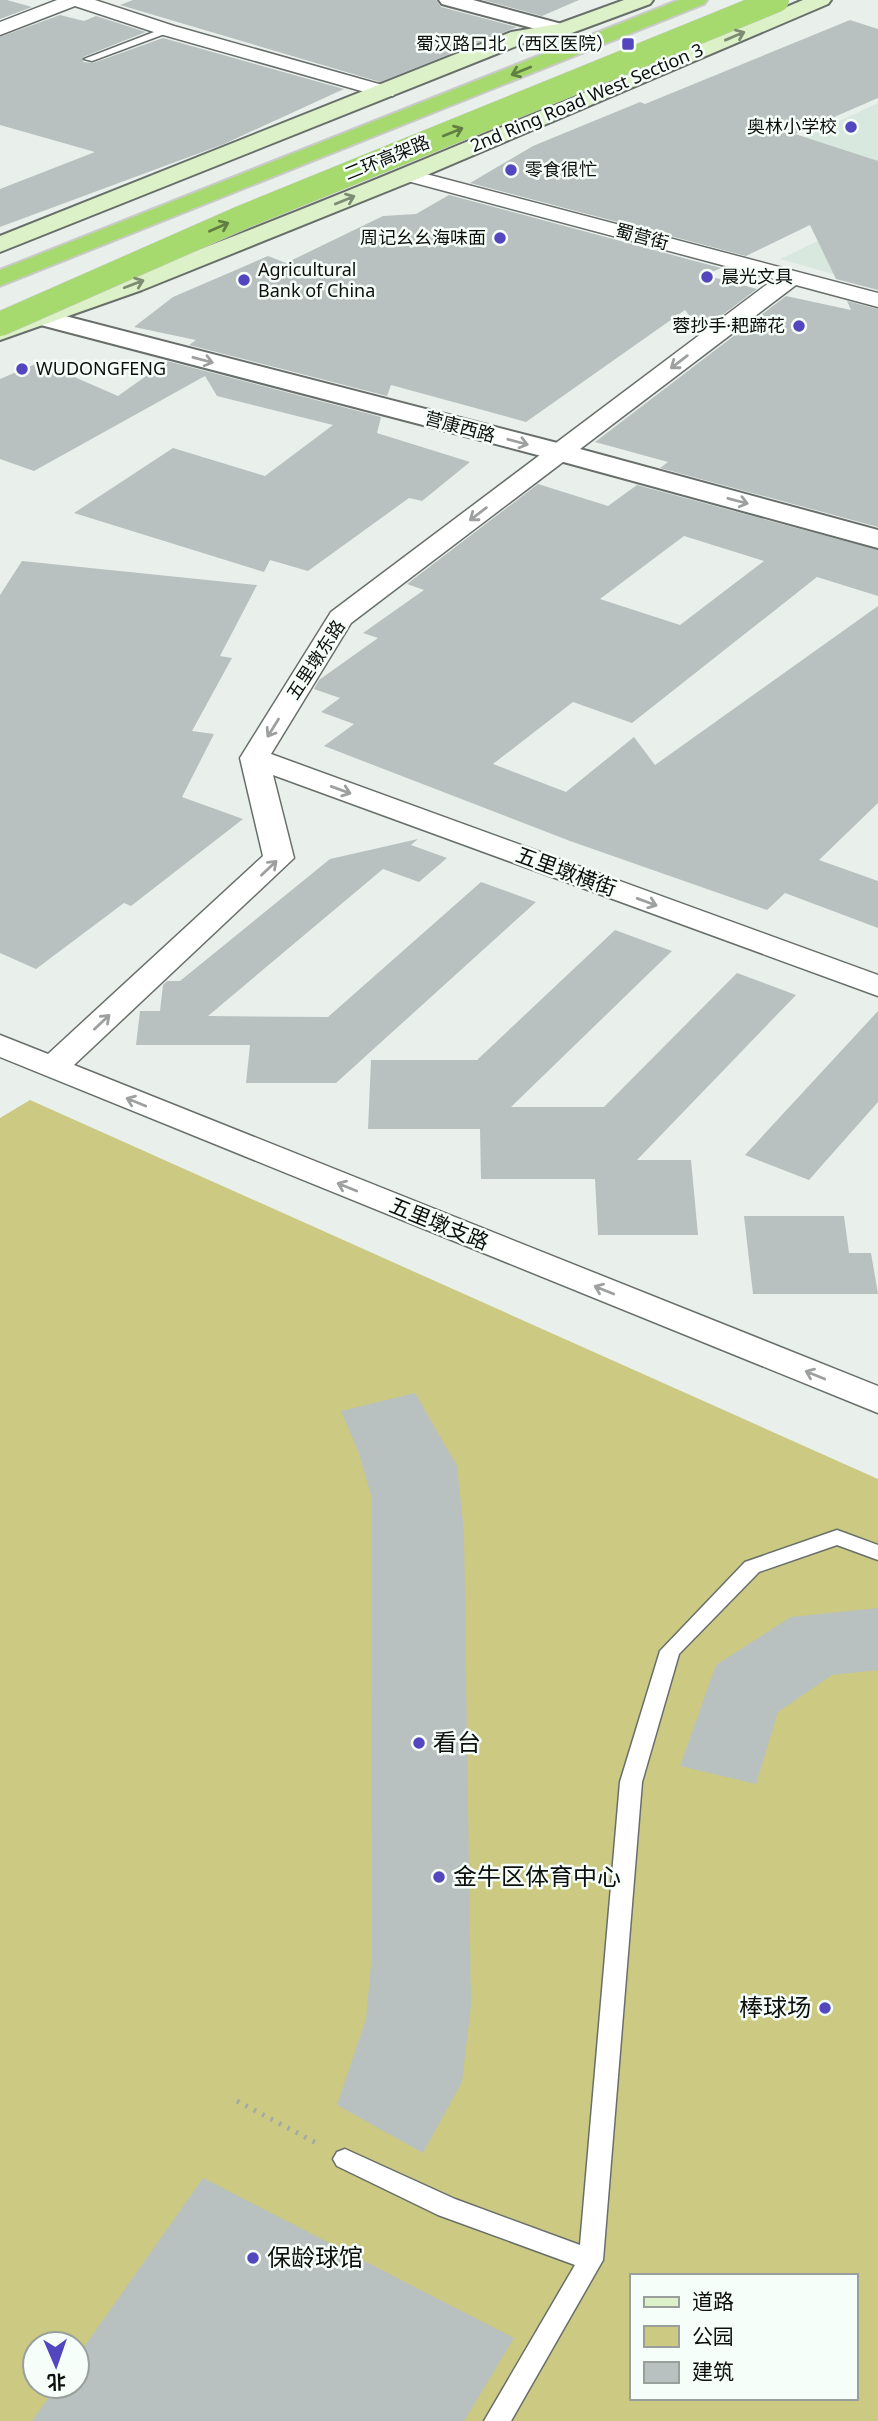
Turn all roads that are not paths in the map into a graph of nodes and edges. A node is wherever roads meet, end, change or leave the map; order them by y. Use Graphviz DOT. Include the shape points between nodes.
graph roads {
  1 [pos="75,0"];
  2 [pos="449,0"];
  3 [pos="643,0"];
  4 [pos="697,0"];
  5 [pos="777,0"];
  6 [pos="821,0"];
  7 [pos="0,29"];
  8 [pos="167,30"];
  9 [pos="562,30"];
  10 [pos="89,59"];
  11 [pos="381,100"];
  12 [pos="407,175"];
  13 [pos="0,245"];
  14 [pos="0,264"];
  15 [pos="792,277"];
  16 [pos="0,279"];
  17 [pos="878,300"];
  18 [pos="42,318"];
  19 [pos="0,324"];
  20 [pos="0,332"];
  21 [pos="559,452"];
  22 [pos="878,539"];
  23 [pos="254,758"];
  24 [pos="878,986"];
  25 [pos="0,1045"];
  26 [pos="51,1068"];
  27 [pos="878,1400"];
  28 [pos="878,1553"];
  29 [pos="345,2159"];
  30 [pos="591,2260"];
  31 [pos="497,2421"];
  1 -- 7 [label="street"];
  1 -- 8 [label="street"];
  2 -- 9 [label="street"];
  3 -- 9 [label="main road"];
  4 -- 16 [label="highway, 二环高架路, one-way"];
  19 -- 5 [label="highway, 二环高架路, one-way, bridge" via="243,217"];
  12 -- 6 [label="main road, 2nd Ring Road West Section 3, one-way"];
  8 -- 10 [label="lane"];
  8 -- 11 [label="street"];
  9 -- 11 [label="main road" via="519,37"];
  11 -- 13 [label="main road"];
  11 -- 14 [label="highway"];
  12 -- 15 [label="street, 蜀营街"];
  18 -- 12 [label="main road, 2nd Ring Road West Section 3, one-way"];
  15 -- 17 [label="street, 蜀营街"];
  15 -- 21 [label="street, 五里墩东路, one-way"];
  18 -- 20 [label="main road, 2nd Ring Road West Section 3"];
  18 -- 21 [label="street, 营康西路, one-way"];
  21 -- 22 [label="street, 营康西路, one-way"];
  21 -- 23 [label="street, 五里墩东路, one-way" via="341,618"];
  23 -- 24 [label="street, 五里墩横街, one-way"];
  26 -- 23 [label="street, one-way" via="279,858"];
  25 -- 26 [label="street, 五里墩支路"];
  27 -- 26 [label="street, 五里墩支路, one-way"];
  28 -- 30 [label="lane" via="837,1537 752,1567 670,1651 631,1782"];
  29 -- 30 [label="lane" via="447,2207"];
  30 -- 31 [label="lane"];
}
